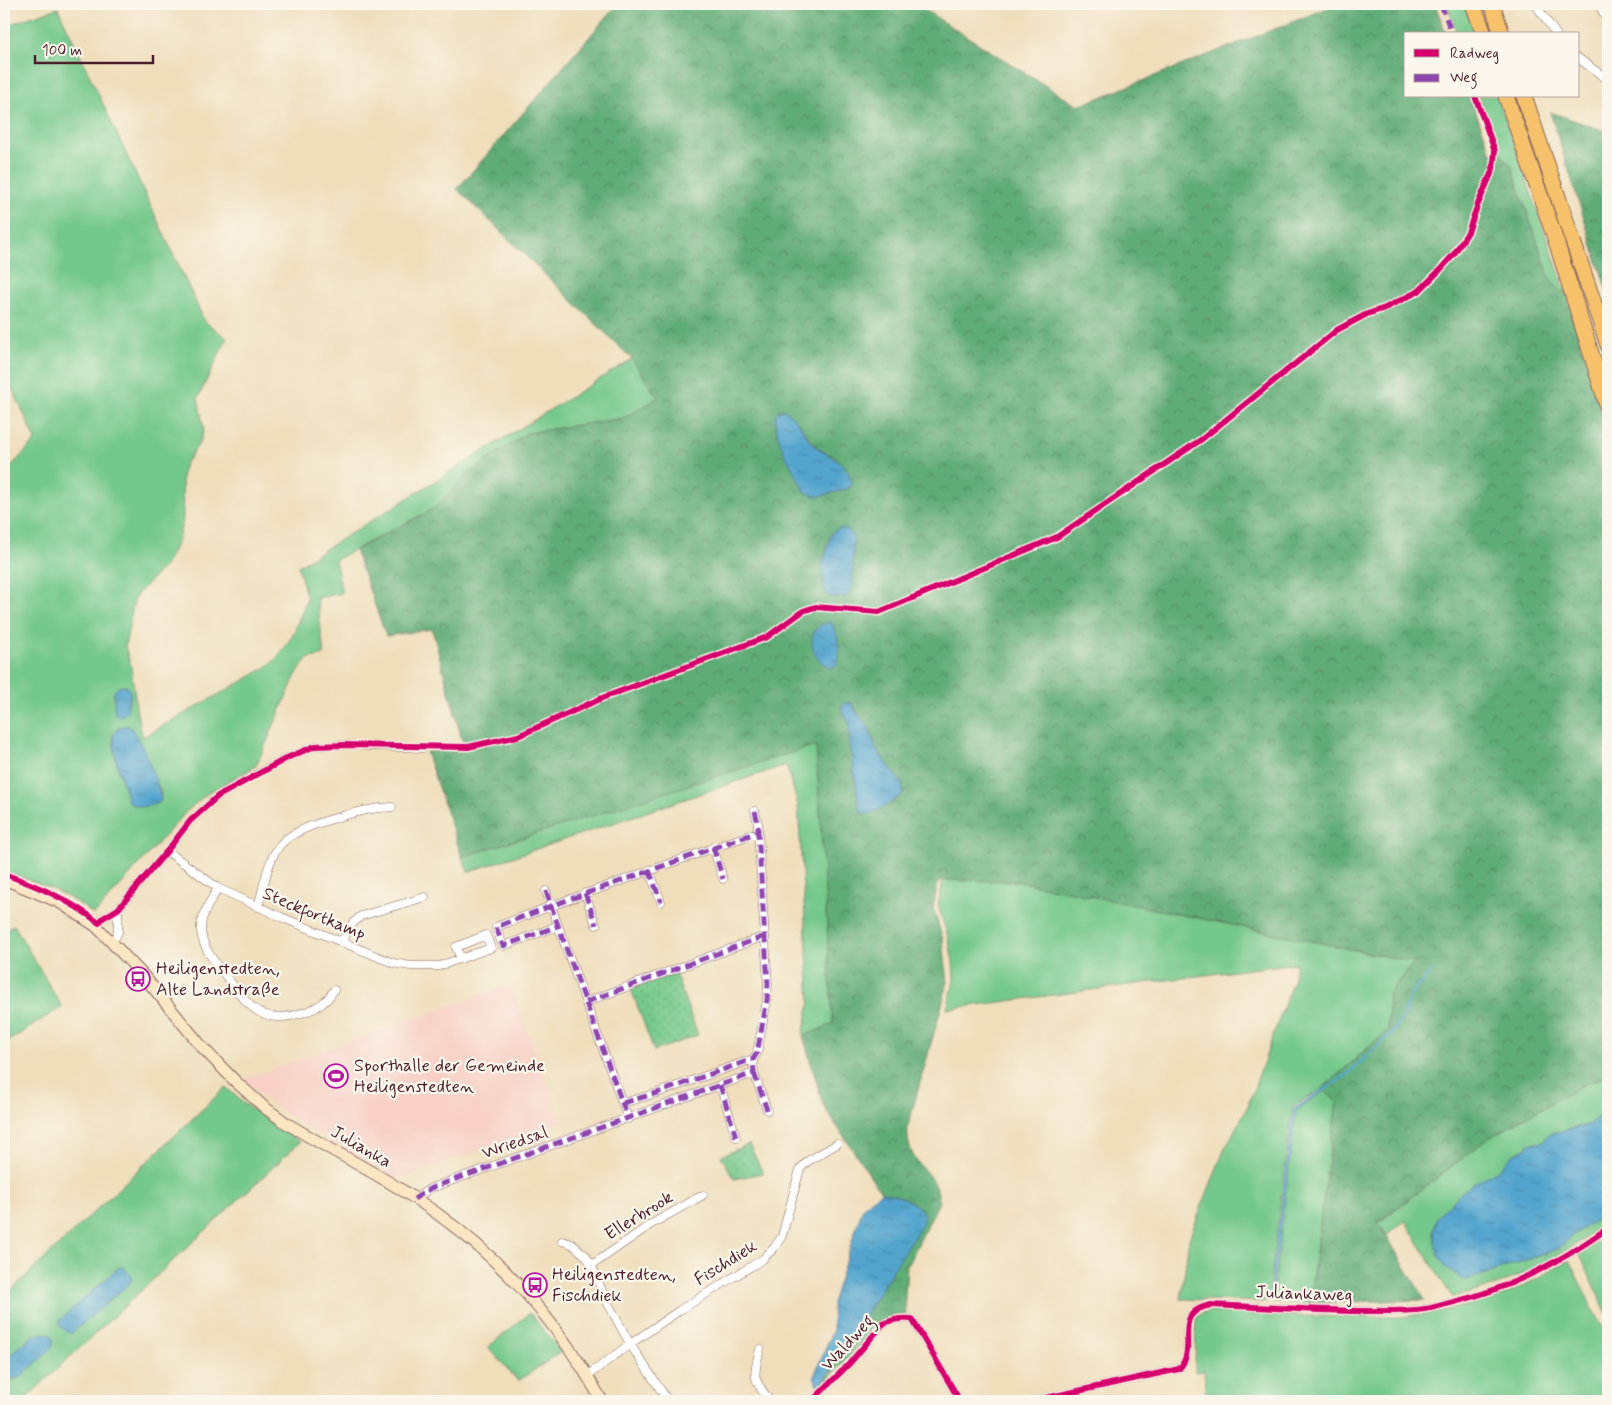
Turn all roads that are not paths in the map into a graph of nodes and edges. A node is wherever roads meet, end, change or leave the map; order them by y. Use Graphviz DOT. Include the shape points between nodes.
graph roads {
  1 [pos="1474,4"];
  2 [pos="1492,4"];
  3 [pos="1535,4"];
  4 [pos="1598,4"];
  5 [pos="1608,20"];
  6 [pos="1483,32"];
  7 [pos="1501,32"];
  8 [pos="1555,32"];
  9 [pos="1580,59"];
  10 [pos="1608,80"];
  11 [pos="1507,98"];
  12 [pos="1525,98"];
  13 [pos="1608,346"];
  14 [pos="1608,408"];
  15 [pos="423,748"];
  16 [pos="392,807"];
  17 [pos="755,811"];
  18 [pos="758,832"];
  19 [pos="713,847"];
  20 [pos="167,850"];
  21 [pos="649,870"];
  22 [pos="4,879"];
  23 [pos="723,879"];
  24 [pos="218,888"];
  25 [pos="546,891"];
  26 [pos="585,893"];
  27 [pos="425,897"];
  28 [pos="661,902"];
  29 [pos="551,906"];
  30 [pos="258,907"];
  31 [pos="118,909"];
  32 [pos="596,925"];
  33 [pos="96,926"];
  34 [pos="558,926"];
  35 [pos="766,936"];
  36 [pos="113,942"];
  37 [pos="341,942"];
  38 [pos="461,959"];
  39 [pos="334,990"];
  40 [pos="586,1002"];
  41 [pos="753,1059"];
  42 [pos="754,1073"];
  43 [pos="720,1085"];
  44 [pos="623,1103"];
  45 [pos="767,1110"];
  46 [pos="628,1120"];
  47 [pos="736,1137"];
  48 [pos="836,1144"];
  49 [pos="703,1195"];
  50 [pos="414,1199"];
  51 [pos="1608,1228"];
  52 [pos="562,1241"];
  53 [pos="592,1265"];
  54 [pos="630,1344"];
  55 [pos="760,1349"];
  56 [pos="587,1376"];
  57 [pos="602,1401"];
  58 [pos="668,1401"];
  59 [pos="770,1401"];
  60 [pos="812,1401"];
  61 [pos="960,1401"];
  62 [pos="1032,1401"];
  1 -- 6 [label="highway"];
  2 -- 7 [label="highway"];
  3 -- 8 [label="street"];
  4 -- 5 [label="street"];
  9 -- 10 [label="street"];
  11 -- 14 [label="highway"];
  12 -- 13 [label="highway"];
  15 -- 20 [label="street" via="315,746 218,796 190,821"];
  16 -- 30 [label="street" via="340,817 300,830 286,839 270,863"];
  17 -- 18 [label="street"];
  18 -- 19 [label="street"];
  18 -- 35 [label="street"];
  19 -- 21 [label="street"];
  19 -- 23 [label="street"];
  20 -- 24 [label="street, Steckfortkamp"];
  20 -- 31 [label="street"];
  21 -- 26 [label="street"];
  21 -- 28 [label="street"];
  22 -- 33 [label="street, Julianka" via="59,902"];
  24 -- 30 [label="street, Steckfortkamp"];
  24 -- 39 [label="street" via="203,914 201,930 204,945 249,1005 262,1014 290,1018 317,1008 328,1000"];
  25 -- 29 [label="street"];
  26 -- 29 [label="street"];
  26 -- 32 [label="street"];
  27 -- 37 [label="street" via="361,916"];
  29 -- 34 [label="street"];
  29 -- 34 [label="street" via="496,927 503,946"];
  30 -- 37 [label="street, Steckfortkamp"];
  31 -- 33 [label="street"];
  31 -- 36 [label="street" via="118,932"];
  33 -- 36 [label="street, Julianka"];
  34 -- 40 [label="street"];
  35 -- 40 [label="street"];
  35 -- 41 [label="street" via="768,995"];
  36 -- 50 [label="street, Julianka" via="247,1094 286,1123"];
  37 -- 38 [label="street, Steckfortkamp" via="385,960 411,966 439,966"];
  40 -- 44 [label="street"];
  41 -- 42 [label="street"];
  41 -- 44 [label="street"];
  42 -- 43 [label="street, Wriedsal"];
  42 -- 45 [label="street"];
  43 -- 46 [label="street, Wriedsal"];
  43 -- 47 [label="street"];
  44 -- 46 [label="street"];
  46 -- 50 [label="street, Wriedsal" via="431,1188"];
  48 -- 54 [label="street, Fischdiek" via="800,1169 782,1236 771,1252"];
  49 -- 53 [label="street, Ellerbrook" via="650,1225"];
  50 -- 56 [label="street, Julianka" via="476,1244 526,1293 569,1347"];
  51 -- 62 [label="street, Juliankaweg" via="1573,1253 1505,1287 1427,1309 1200,1307 1188,1319 1186,1355 1179,1369"];
  52 -- 53 [label="street" via="582,1252"];
  53 -- 54 [label="street" via="605,1298"];
  54 -- 56 [label="street, Fischdiek"];
  54 -- 58 [label="street"];
  55 -- 59 [label="street" via="754,1375"];
  56 -- 57 [label="street, Julianka"];
  60 -- 61 [label="street, Waldweg" via="883,1324 900,1319 912,1319"];
}
